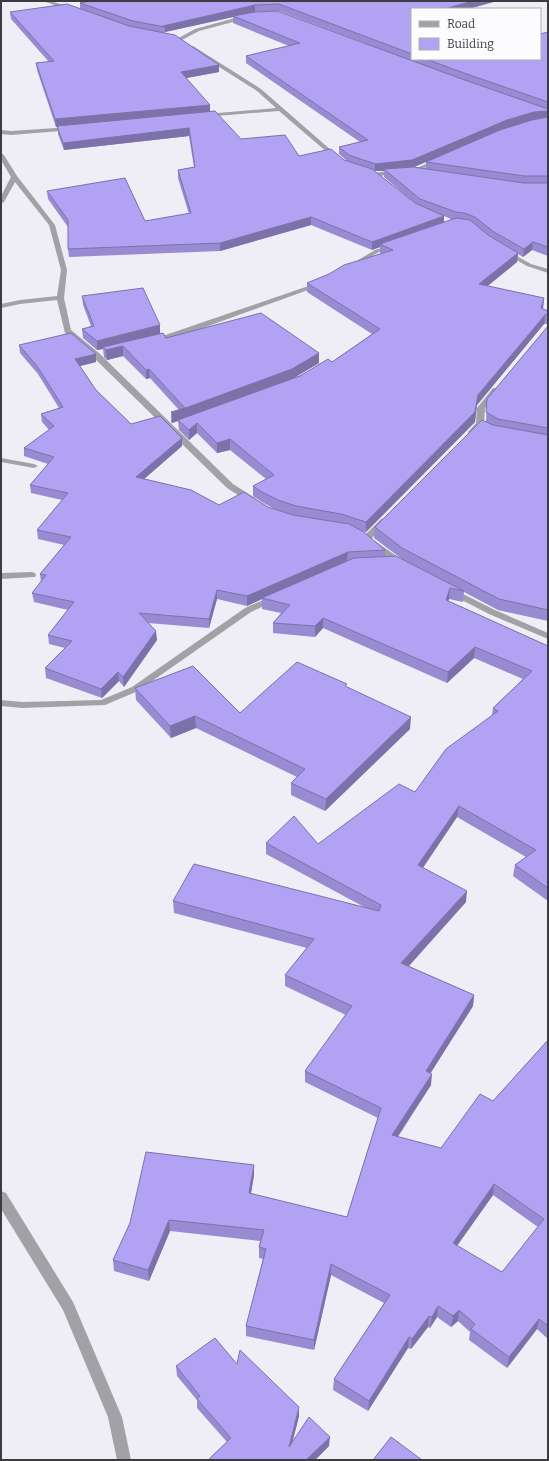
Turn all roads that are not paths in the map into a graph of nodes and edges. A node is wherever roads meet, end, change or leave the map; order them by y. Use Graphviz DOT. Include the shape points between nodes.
graph roads {
  1 [pos="46,1"];
  2 [pos="77,11"];
  3 [pos="254,15"];
  4 [pos="170,38"];
  5 [pos="178,40"];
  6 [pos="280,109"];
  7 [pos="201,117"];
  8 [pos="75,129"];
  9 [pos="1,132"];
  10 [pos="1,155"];
  11 [pos="446,157"];
  12 [pos="340,160"];
  13 [pos="413,171"];
  14 [pos="367,172"];
  15 [pos="428,173"];
  16 [pos="374,175"];
  17 [pos="14,177"];
  18 [pos="380,180"];
  19 [pos="1,202"];
  20 [pos="398,244"];
  21 [pos="502,250"];
  22 [pos="345,270"];
  23 [pos="548,271"];
  24 [pos="326,281"];
  25 [pos="60,298"];
  26 [pos="1,306"];
  27 [pos="141,343"];
  28 [pos="500,385"];
  29 [pos="480,424"];
  30 [pos="490,429"];
  31 [pos="464,440"];
  32 [pos="1,460"];
  33 [pos="34,466"];
  34 [pos="260,505"];
  35 [pos="389,516"];
  36 [pos="398,562"];
  37 [pos="386,563"];
  38 [pos="412,569"];
  39 [pos="32,575"];
  40 [pos="1,576"];
  41 [pos="445,587"];
  42 [pos="280,595"];
  43 [pos="547,634"];
  44 [pos="1,703"];
  45 [pos="1,1197"];
  46 [pos="124,1460"];
  1 -- 2 [label="street"];
  3 -- 5 [label="street" via="197,30"];
  4 -- 5 [label="street"];
  5 -- 6 [label="street" via="259,90"];
  6 -- 7 [label="street"];
  6 -- 12 [label="street"];
  8 -- 9 [label="street"];
  10 -- 17 [label="street"];
  11 -- 13 [label="street"];
  13 -- 15 [label="street"];
  13 -- 16 [label="street"];
  14 -- 16 [label="street"];
  16 -- 18 [label="street"];
  17 -- 19 [label="street"];
  17 -- 25 [label="street" via="52,225 64,270"];
  20 -- 22 [label="street" via="377,252"];
  21 -- 23 [label="street"];
  24 -- 27 [label="street" via="296,294 172,336"];
  25 -- 26 [label="street"];
  25 -- 34 [label="street" via="68,332 100,354 174,426 230,486"];
  28 -- 29 [label="street" via="481,408"];
  29 -- 30 [label="street"];
  29 -- 31 [label="street"];
  32 -- 33 [label="street"];
  35 -- 36 [label="street" via="364,537"];
  36 -- 37 [label="street"];
  36 -- 38 [label="street"];
  39 -- 40 [label="street"];
  41 -- 43 [label="street" via="492,612"];
  42 -- 44 [label="street" via="248,610 135,689 102,702 22,705"];
  45 -- 46 [label="street" via="68,1306 115,1417"];
}
